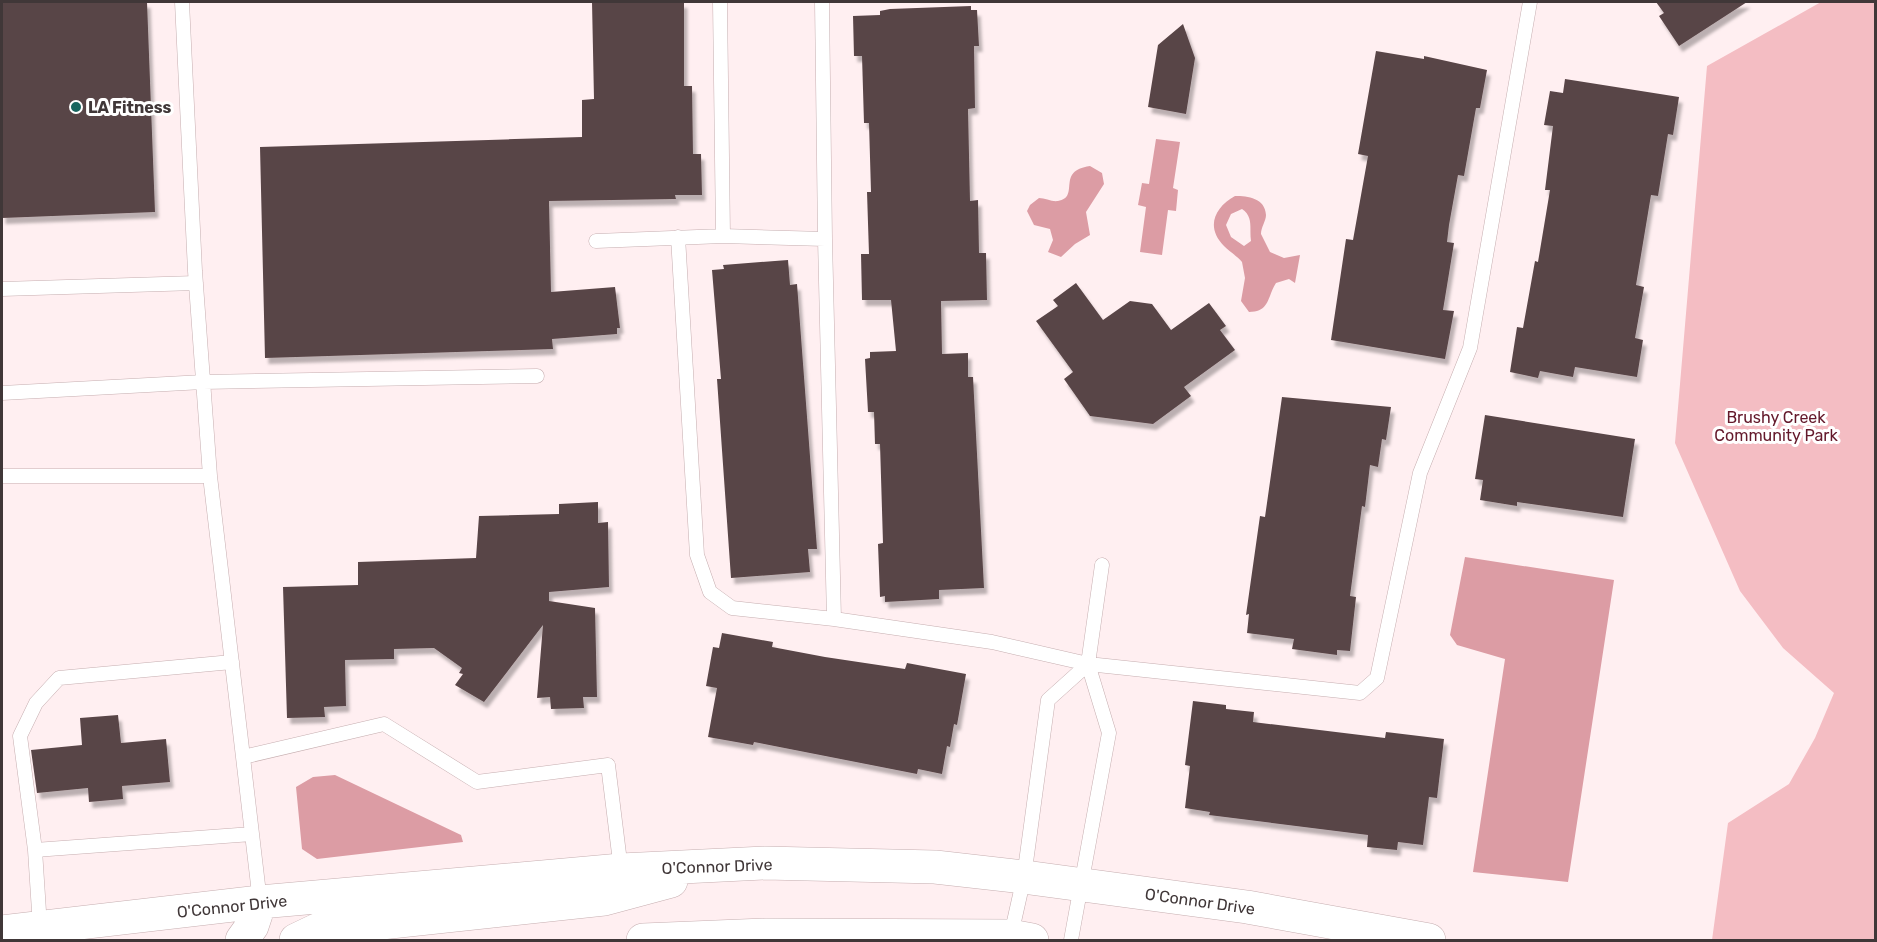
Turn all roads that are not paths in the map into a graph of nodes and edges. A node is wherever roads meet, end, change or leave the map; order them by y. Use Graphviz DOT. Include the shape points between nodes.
graph roads {
  1 [pos="182,2"];
  2 [pos="720,2"];
  3 [pos="822,2"];
  4 [pos="1530,2"];
  5 [pos="723,236"];
  6 [pos="678,237"];
  7 [pos="825,239"];
  8 [pos="596,240"];
  9 [pos="196,283"];
  10 [pos="2,289"];
  11 [pos="537,376"];
  12 [pos="203,382"];
  13 [pos="2,393"];
  14 [pos="2,476"];
  15 [pos="210,476"];
  16 [pos="1102,565"];
  17 [pos="834,619"];
  18 [pos="232,662"];
  19 [pos="1088,664"];
  20 [pos="243,757"];
  21 [pos="252,834"];
  22 [pos="34,850"];
  23 [pos="730,864"];
  24 [pos="621,870"];
  25 [pos="1024,876"];
  26 [pos="1082,884"];
  27 [pos="260,902"];
  28 [pos="40,927"];
  29 [pos="2,932"];
  30 [pos="709,939"];
  31 [pos="1018,939"];
  32 [pos="242,940"];
  33 [pos="296,940"];
  34 [pos="643,940"];
  35 [pos="1071,940"];
  36 [pos="1430,940"];
  1 -- 9 [label="lane"];
  2 -- 5 [label="lane"];
  3 -- 7 [label="lane"];
  4 -- 19 [label="lane" via="1470,348 1420,473 1377,678 1359,693"];
  5 -- 6 [label="lane"];
  5 -- 7 [label="lane"];
  6 -- 8 [label="lane"];
  6 -- 17 [label="lane" via="695,535 697,555 710,592 732,608"];
  7 -- 17 [label="lane"];
  9 -- 10 [label="lane"];
  9 -- 12 [label="lane"];
  11 -- 12 [label="lane"];
  12 -- 13 [label="lane"];
  12 -- 15 [label="lane"];
  14 -- 15 [label="lane"];
  15 -- 18 [label="lane"];
  16 -- 19 [label="lane"];
  17 -- 19 [label="lane" via="992,642"];
  18 -- 20 [label="lane"];
  18 -- 22 [label="lane" via="59,678 36,704 20,736"];
  19 -- 25 [label="lane" via="1048,700"];
  19 -- 26 [label="lane" via="1109,733"];
  20 -- 21 [label="lane"];
  20 -- 24 [label="lane" via="384,724 477,782 608,765"];
  21 -- 22 [label="lane"];
  21 -- 27 [label="lane"];
  22 -- 28 [label="lane"];
  23 -- 24 [label="main road, O'Connor Drive"];
  23 -- 25 [label="main road, O'Connor Drive" via="935,867"];
  23 -- 33 [label="main road" via="604,899 317,930"];
  24 -- 27 [label="main road, O'Connor Drive"];
  25 -- 26 [label="main road, O'Connor Drive"];
  25 -- 31 [label="lane"];
  26 -- 35 [label="lane"];
  26 -- 36 [label="main road, O'Connor Drive" via="1247,907"];
  27 -- 28 [label="main road, O'Connor Drive"];
  27 -- 32 [label="main road" via="252,926"];
  28 -- 29 [label="main road, O'Connor Drive"];
  30 -- 31 [label="main road" via="766,935"];
  30 -- 34 [label="main road"];
}
